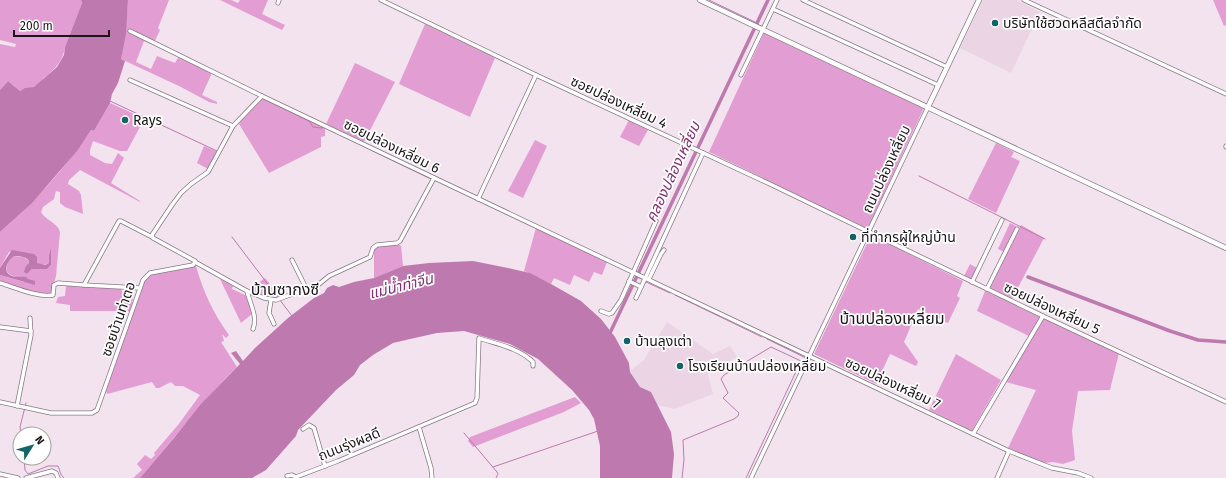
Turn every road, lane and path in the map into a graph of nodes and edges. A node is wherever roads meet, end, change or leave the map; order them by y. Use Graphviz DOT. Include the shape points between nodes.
graph roads {
  1 [pos="381,0"];
  2 [pos="700,0"];
  3 [pos="777,0"];
  4 [pos="803,0"];
  5 [pos="979,0"];
  6 [pos="1024,0"];
  7 [pos="773,9"];
  8 [pos="763,30"];
  9 [pos="130,31"];
  10 [pos="947,67"];
  11 [pos="536,75"];
  12 [pos="741,75"];
  13 [pos="130,80"];
  14 [pos="938,85"];
  15 [pos="1226,94"];
  16 [pos="262,96"];
  17 [pos="928,107"];
  18 [pos="233,126"];
  19 [pos="703,153"];
  20 [pos="434,178"];
  21 [pos="478,199"];
  22 [pos="1002,220"];
  23 [pos="656,221"];
  24 [pos="1017,229"];
  25 [pos="869,232"];
  26 [pos="152,237"];
  27 [pos="1226,248"];
  28 [pos="664,250"];
  29 [pos="292,260"];
  30 [pos="195,262"];
  31 [pos="634,272"];
  32 [pos="646,278"];
  33 [pos="630,282"];
  34 [pos="972,282"];
  35 [pos="0,283"];
  36 [pos="84,285"];
  37 [pos="639,286"];
  38 [pos="140,288"];
  39 [pos="987,289"];
  40 [pos="306,290"];
  41 [pos="247,291"];
  42 [pos="636,298"];
  43 [pos="271,300"];
  44 [pos="601,312"];
  45 [pos="1043,316"];
  46 [pos="30,318"];
  47 [pos="274,324"];
  48 [pos="0,326"];
  49 [pos="253,329"];
  50 [pos="31,331"];
  51 [pos="809,356"];
  52 [pos="533,366"];
  53 [pos="0,402"];
  54 [pos="1226,402"];
  55 [pos="17,406"];
  56 [pos="419,427"];
  57 [pos="303,429"];
  58 [pos="973,434"];
  59 [pos="1009,451"];
  60 [pos="325,466"];
  61 [pos="0,474"];
  62 [pos="287,476"];
  63 [pos="18,478"];
  64 [pos="26,478"];
  65 [pos="58,478"];
  66 [pos="432,478"];
  67 [pos="751,478"];
  68 [pos="997,478"];
  69 [pos="1091,478"];
  1 -- 11 [label="street, ซอยปล่องเหลี่ยม 4"];
  2 -- 8 [label="street"];
  3 -- 7 [label="street"];
  4 -- 10 [label="street"];
  5 -- 10 [label="street, ถนนปล่องเหลี่ยม"];
  6 -- 15 [label="street"];
  7 -- 8 [label="street"];
  7 -- 14 [label="street"];
  8 -- 12 [label="street"];
  8 -- 17 [label="street"];
  9 -- 16 [label="street, ซอยปล่องเหลี่ยม 6"];
  10 -- 14 [label="street, ถนนปล่องเหลี่ยม"];
  11 -- 19 [label="street, ซอยปล่องเหลี่ยม 4"];
  11 -- 21 [label="street"];
  13 -- 18 [label="street"];
  14 -- 17 [label="street, ถนนปล่องเหลี่ยม"];
  16 -- 18 [label="street"];
  16 -- 20 [label="street, ซอยปล่องเหลี่ยม 6"];
  17 -- 25 [label="street, ถนนปล่องเหลี่ยม"];
  17 -- 27 [label="street"];
  18 -- 26 [label="street" via="210,169 181,193"];
  19 -- 25 [label="street, ซอยปล่องเหลี่ยม 4"];
  19 -- 32 [label="street"];
  20 -- 21 [label="street, ซอยปล่องเหลี่ยม 6"];
  20 -- 40 [label="street" via="400,241 395,244 376,245 370,257"];
  21 -- 31 [label="street, ซอยปล่องเหลี่ยม 6"];
  22 -- 34 [label="street"];
  23 -- 31 [label="street"];
  24 -- 39 [label="street"];
  25 -- 34 [label="street, ซอยปล่องเหลี่ยม 5"];
  25 -- 51 [label="street, ถนนปล่องเหลี่ยม"];
  26 -- 30 [label="street"];
  26 -- 36 [label="street" via="119,221"];
  28 -- 32 [label="street"];
  29 -- 40 [label="street"];
  30 -- 38 [label="street, ซอยบ้านท่าตอ" via="193,265 150,274 143,280"];
  30 -- 41 [label="street"];
  31 -- 32 [label="street, ซอยปล่องเหลี่ยม 6"];
  31 -- 33 [label="street"];
  32 -- 37 [label="street"];
  32 -- 51 [label="street, ซอยปล่องเหลี่ยม 7"];
  33 -- 37 [label="street"];
  33 -- 44 [label="street" via="612,313"];
  34 -- 39 [label="street, ซอยปล่องเหลี่ยม 5"];
  35 -- 36 [label="street" via="48,296 53,295 54,285 58,283"];
  36 -- 38 [label="street"];
  37 -- 42 [label="street"];
  38 -- 55 [label="street, ซอยบ้านท่าตอ" via="97,410 92,413 51,413"];
  39 -- 45 [label="street, ซอยปล่องเหลี่ยม 5"];
  40 -- 43 [label="street" via="282,299"];
  41 -- 43 [label="street"];
  41 -- 49 [label="street" via="255,317"];
  43 -- 47 [label="street" via="269,313"];
  45 -- 54 [label="street, ซอยปล่องเหลี่ยม 5"];
  45 -- 58 [label="street"];
  46 -- 50 [label="street"];
  48 -- 50 [label="street"];
  50 -- 55 [label="street"];
  51 -- 58 [label="street, ซอยปล่องเหลี่ยม 7"];
  51 -- 67 [label="street, ถนนปล่องเหลี่ยม"];
  52 -- 56 [label="street, ถนนรุ่งผลดี" via="532,360 524,354 479,338 475,403"];
  53 -- 55 [label="street, ซอยบ้านท่าตอ"];
  56 -- 60 [label="street, ถนนรุ่งผลดี"];
  56 -- 66 [label="street"];
  57 -- 60 [label="street" via="309,425 314,428"];
  58 -- 59 [label="street, ซอยปล่องเหลี่ยม 7"];
  59 -- 68 [label="street"];
  59 -- 69 [label="street, ซอยปล่องเหลี่ยม 7" via="1052,468"];
  60 -- 62 [label="street, ถนนรุ่งผลดี" via="296,477"];
  61 -- 63 [label="street"];
  64 -- 65 [label="street" via="52,471"];
}
